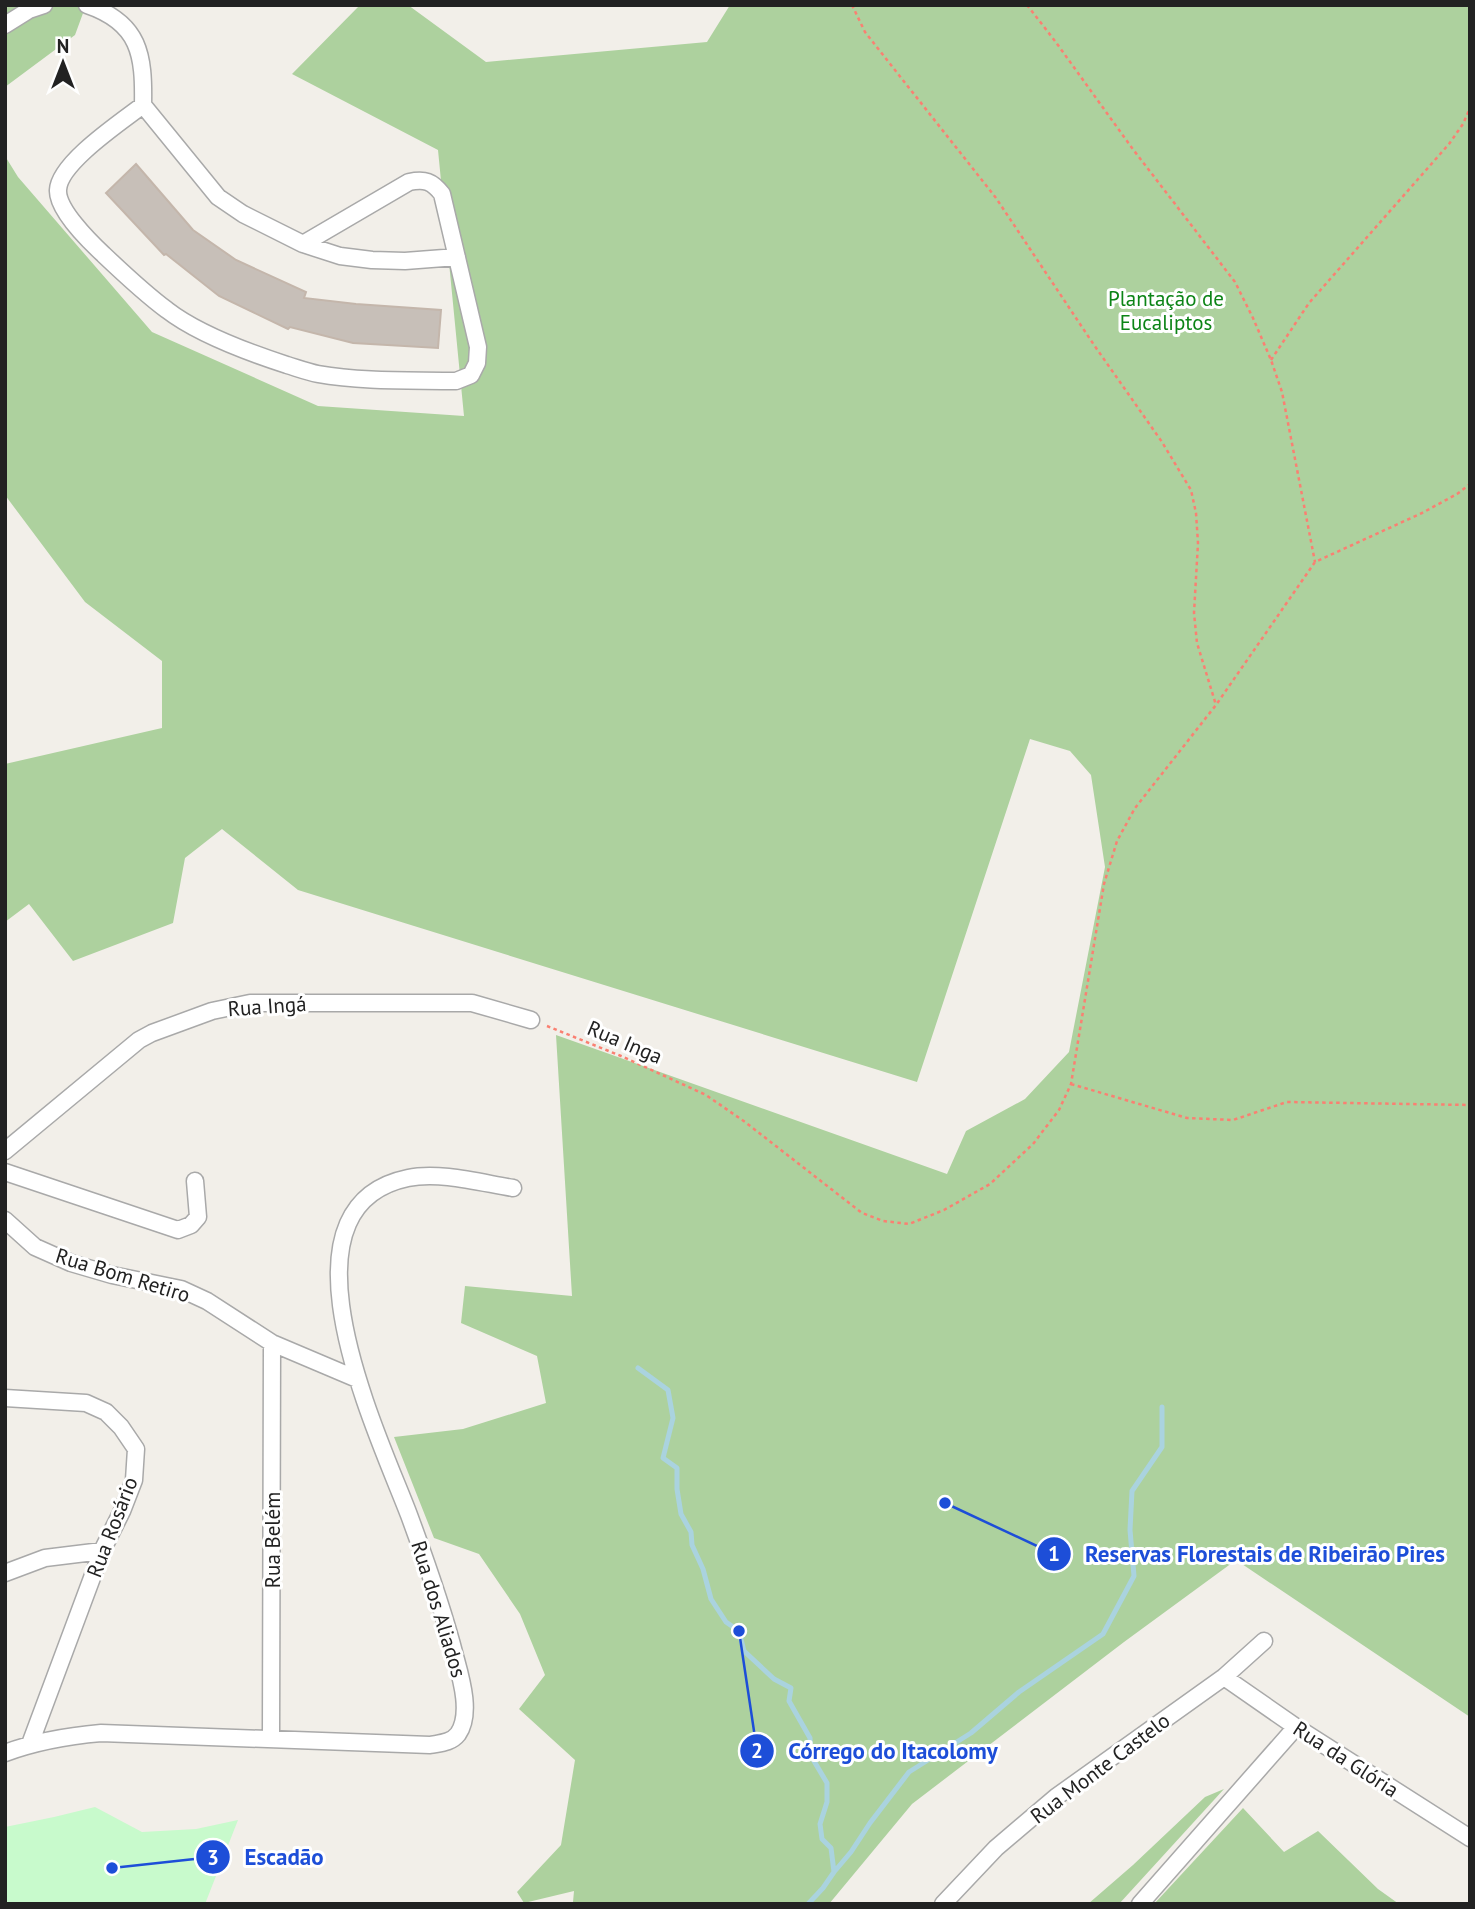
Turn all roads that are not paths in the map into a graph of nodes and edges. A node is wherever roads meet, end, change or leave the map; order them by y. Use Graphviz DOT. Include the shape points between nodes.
graph roads {
  1 [pos="44,5"];
  2 [pos="87,5"];
  3 [pos="5,25"];
  4 [pos="143,105"];
  5 [pos="303,244"];
  6 [pos="457,257"];
  7 [pos="531,1020"];
  8 [pos="5,1151"];
  9 [pos="5,1172"];
  10 [pos="195,1181"];
  11 [pos="513,1188"];
  12 [pos="5,1220"];
  13 [pos="272,1343"];
  14 [pos="357,1380"];
  15 [pos="5,1398"];
  16 [pos="102,1551"];
  17 [pos="5,1573"];
  18 [pos="1264,1641"];
  19 [pos="1224,1677"];
  20 [pos="1296,1727"];
  21 [pos="271,1738"];
  22 [pos="30,1744"];
  23 [pos="5,1753"];
  24 [pos="1470,1838"];
  25 [pos="943,1904"];
  26 [pos="1140,1904"];
  1 -- 3 [label="street"];
  2 -- 4 [label="street" via="110,14 129,32 141,54"];
  4 -- 5 [label="street" via="218,197"];
  4 -- 6 [label="street" via="73,161 61,176 57,191 63,208 94,246 169,312 200,330 316,374 456,381 471,375 478,347"];
  5 -- 6 [label="street" via="372,260"];
  5 -- 6 [label="street" via="409,182 422,179 442,194"];
  7 -- 8 [label="street, Rua Ingá" via="472,1003 250,1003 212,1011 139,1040"];
  9 -- 10 [label="street" via="178,1230 198,1217"];
  11 -- 14 [label="street, Rua dos Aliados" via="409,1177 362,1201 346,1225 338,1261 341,1311"];
  12 -- 13 [label="street, Rua Bom Retiro" via="35,1247 112,1275 181,1289"];
  13 -- 14 [label="street, Rua Bom Retiro"];
  13 -- 21 [label="street, Rua Belém"];
  14 -- 21 [label="street, Rua dos Aliados" via="450,1635 464,1690 464,1714 459,1732 450,1742 429,1745"];
  15 -- 16 [label="street, Rua Rosário" via="86,1403 106,1412 135,1449 134,1480"];
  16 -- 17 [label="street" via="45,1558"];
  16 -- 22 [label="street, Rua Rosário"];
  18 -- 19 [label="street, Rua Monte Castelo"];
  19 -- 20 [label="street, Rua da Glória"];
  19 -- 25 [label="street, Rua Monte Castelo" via="1056,1797 996,1848"];
  20 -- 24 [label="street, Rua da Glória"];
  20 -- 26 [label="street"];
  21 -- 22 [label="street, Rua dos Aliados" via="101,1733"];
  22 -- 23 [label="street, Rua dos Aliados"];
}
